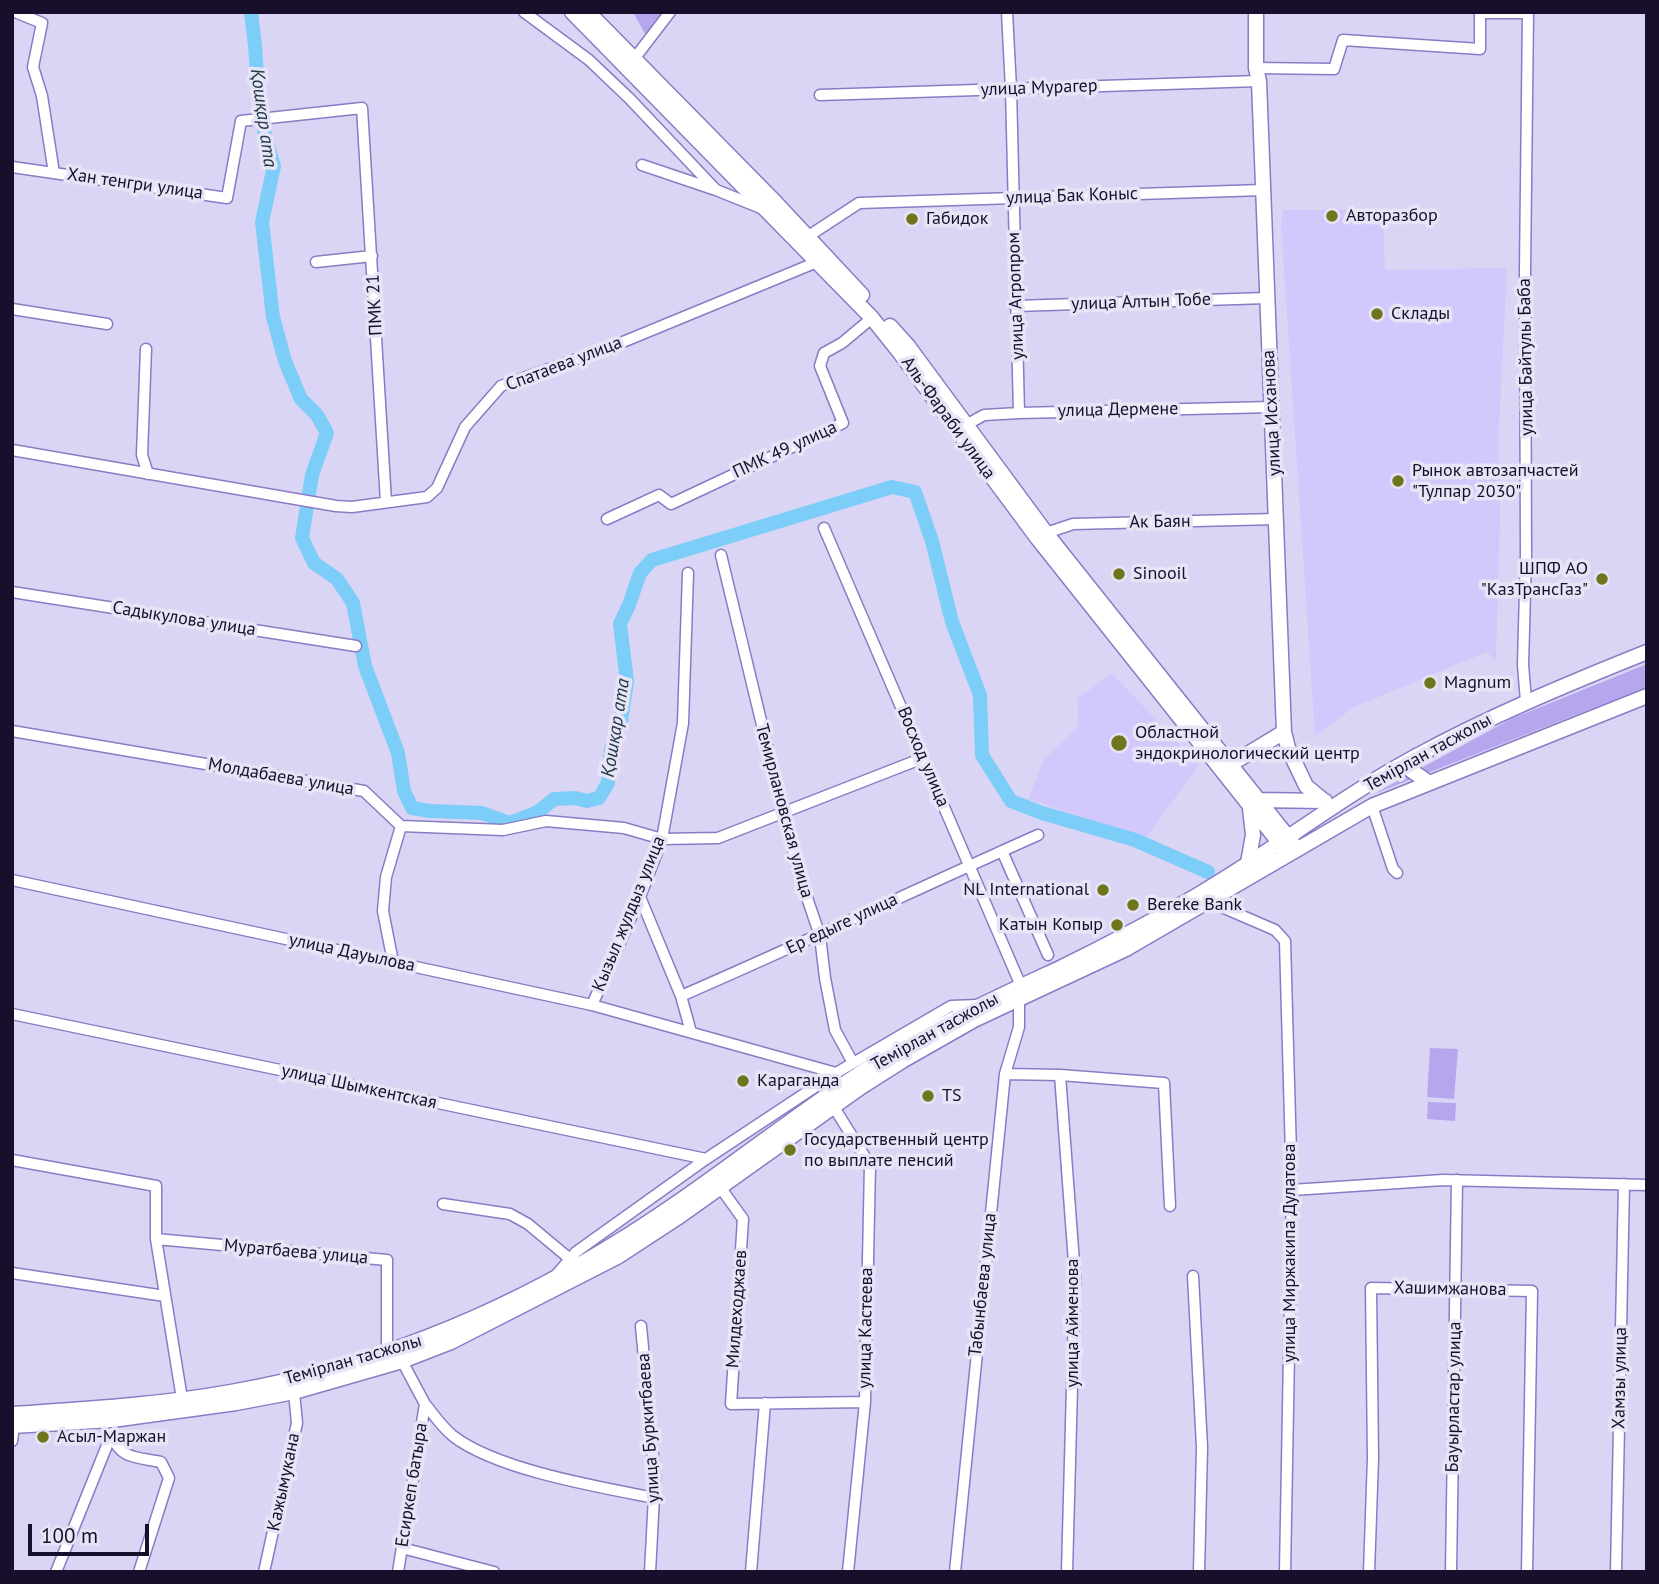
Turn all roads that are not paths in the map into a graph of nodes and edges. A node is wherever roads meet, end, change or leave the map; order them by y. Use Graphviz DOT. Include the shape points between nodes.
graph roads {
  1 [pos="15,12"];
  2 [pos="524,12"];
  3 [pos="572,12"];
  4 [pos="588,12"];
  5 [pos="670,12"];
  6 [pos="1007,12"];
  7 [pos="1256,12"];
  8 [pos="1528,13"];
  9 [pos="630,63"];
  10 [pos="1258,74"];
  11 [pos="1011,89"];
  12 [pos="820,95"];
  13 [pos="362,108"];
  14 [pos="642,166"];
  15 [pos="12,167"];
  16 [pos="54,173"];
  17 [pos="716,190"];
  18 [pos="1264,190"];
  19 [pos="1013,198"];
  20 [pos="767,210"];
  21 [pos="807,237"];
  22 [pos="372,256"];
  23 [pos="823,260"];
  24 [pos="316,262"];
  25 [pos="1267,298"];
  26 [pos="1015,306"];
  27 [pos="12,309"];
  28 [pos="872,318"];
  29 [pos="107,324"];
  30 [pos="146,349"];
  31 [pos="1272,407"];
  32 [pos="1019,412"];
  33 [pos="965,425"];
  34 [pos="12,450"];
  35 [pos="148,474"];
  36 [pos="386,502"];
  37 [pos="607,519"];
  38 [pos="1276,519"];
  39 [pos="824,528"];
  40 [pos="1046,533"];
  41 [pos="721,555"];
  42 [pos="688,573"];
  43 [pos="12,592"];
  44 [pos="356,646"];
  45 [pos="1647,652"];
  46 [pos="1647,696"];
  47 [pos="1526,701"];
  48 [pos="12,732"];
  49 [pos="1284,732"];
  50 [pos="1416,756"];
  51 [pos="923,758"];
  52 [pos="1231,764"];
  53 [pos="1429,782"];
  54 [pos="1324,801"];
  55 [pos="1254,803"];
  56 [pos="1341,803"];
  57 [pos="1373,806"];
  58 [pos="783,812"];
  59 [pos="401,826"];
  60 [pos="1038,835"];
  61 [pos="662,839"];
  62 [pos="1288,846"];
  63 [pos="1002,851"];
  64 [pos="1248,863"];
  65 [pos="970,864"];
  66 [pos="1397,873"];
  67 [pos="12,880"];
  68 [pos="640,897"];
  69 [pos="1210,902"];
  70 [pos="820,936"];
  71 [pos="1048,955"];
  72 [pos="393,962"];
  73 [pos="1020,993"];
  74 [pos="681,996"];
  75 [pos="592,1005"];
  76 [pos="978,1005"];
  77 [pos="12,1014"];
  78 [pos="691,1032"];
  79 [pos="853,1063"];
  80 [pos="836,1073"];
  81 [pos="1005,1074"];
  82 [pos="1060,1074"];
  83 [pos="830,1102"];
  84 [pos="706,1159"];
  85 [pos="12,1160"];
  86 [pos="1457,1181"];
  87 [pos="1624,1184"];
  88 [pos="1647,1185"];
  89 [pos="720,1187"];
  90 [pos="1292,1190"];
  91 [pos="443,1203"];
  92 [pos="1170,1206"];
  93 [pos="156,1239"];
  94 [pos="570,1259"];
  95 [pos="12,1273"];
  96 [pos="1193,1276"];
  97 [pos="553,1278"];
  98 [pos="1455,1289"];
  99 [pos="165,1296"];
  100 [pos="641,1326"];
  101 [pos="387,1353"];
  102 [pos="402,1361"];
  103 [pos="294,1392"];
  104 [pos="865,1402"];
  105 [pos="765,1403"];
  106 [pos="425,1404"];
  107 [pos="183,1406"];
  108 [pos="112,1420"];
  109 [pos="13,1422"];
  110 [pos="112,1436"];
  111 [pos="12,1441"];
  112 [pos="655,1498"];
  113 [pos="402,1548"];
  114 [pos="56,1572"];
  115 [pos="139,1572"];
  116 [pos="264,1572"];
  117 [pos="398,1572"];
  118 [pos="494,1572"];
  119 [pos="650,1572"];
  120 [pos="751,1572"];
  121 [pos="848,1572"];
  122 [pos="955,1572"];
  123 [pos="1067,1572"];
  124 [pos="1199,1572"];
  125 [pos="1285,1572"];
  126 [pos="1369,1572"];
  127 [pos="1451,1572"];
  128 [pos="1527,1572"];
  129 [pos="1616,1572"];
  1 -- 16 [label="street" via="41,23 33,67"];
  2 -- 17 [label="street" via="589,60"];
  3 -- 9 [label="main road, Аль-Фараби улица"];
  4 -- 9 [label="main road, Аль-Фараби улица"];
  5 -- 9 [label="street"];
  6 -- 11 [label="street, улица Агропром"];
  7 -- 10 [label="main road, улица Исханова"];
  8 -- 10 [label="street, улица Мурагер" via="1480,13 1480,49 1343,40 1334,69"];
  8 -- 47 [label="street, улица Байтулы Баба" via="1522,665"];
  9 -- 20 [label="main road, Аль-Фараби улица"];
  9 -- 21 [label="main road, Аль-Фараби улица"];
  10 -- 11 [label="street, улица Мурагер"];
  10 -- 18 [label="main road, улица Исханова"];
  11 -- 12 [label="street, улица Мурагер"];
  11 -- 19 [label="street, улица Агропром"];
  13 -- 16 [label="street, Хан тенгри улица" via="241,121 227,198"];
  13 -- 22 [label="street, ПМК 21"];
  14 -- 17 [label="street"];
  15 -- 16 [label="street, Хан тенгри улица"];
  17 -- 20 [label="street"];
  18 -- 19 [label="street, улица Бак Коныс"];
  18 -- 25 [label="main road, улица Исханова"];
  19 -- 21 [label="street, улица Бак Коныс" via="859,203"];
  19 -- 26 [label="street, улица Агропром"];
  20 -- 23 [label="main road, Аль-Фараби улица"];
  21 -- 23 [label="main road, Аль-Фараби улица"];
  22 -- 24 [label="street"];
  22 -- 36 [label="street, ПМК 21"];
  23 -- 28 [label="main road, Аль-Фараби улица"];
  23 -- 33 [label="main road, Аль-Фараби улица" via="908,346"];
  23 -- 36 [label="street, Спатаева улица" via="618,344 501,386 465,427 437,488 427,497"];
  25 -- 26 [label="street, улица Алтын Тобе"];
  25 -- 31 [label="main road, улица Исханова"];
  26 -- 32 [label="street, улица Агропром"];
  27 -- 29 [label="street"];
  28 -- 37 [label="street, ПМК 49 улица" via="821,360 843,424 671,504 659,495"];
  28 -- 55 [label="main road, Аль-Фараби улица" via="1038,539"];
  30 -- 35 [label="street" via="142,455"];
  31 -- 32 [label="street, улица Дермене"];
  31 -- 38 [label="main road, улица Исханова"];
  32 -- 33 [label="street, улица Дермене" via="984,415"];
  33 -- 40 [label="main road, Аль-Фараби улица"];
  34 -- 35 [label="street, Спатаева улица"];
  35 -- 36 [label="street, Спатаева улица" via="316,504 352,507"];
  38 -- 40 [label="street, Ак Баян" via="1073,524"];
  38 -- 49 [label="main road, улица Исханова"];
  39 -- 51 [label="street, Восход улица"];
  40 -- 52 [label="main road, Аль-Фараби улица"];
  41 -- 58 [label="street, Темирлановская улица"];
  42 -- 61 [label="street, Кызыл жулдыз улица" via="683,723"];
  43 -- 44 [label="street, Садыкулова улица"];
  45 -- 47 [label="main road, Темірлан тасжолы"];
  46 -- 53 [label="main road, Темірлан тасжолы"];
  47 -- 50 [label="main road, Темірлан тасжолы"];
  48 -- 59 [label="street, Молдабаева улица" via="364,791"];
  49 -- 52 [label="main road"];
  49 -- 54 [label="main road, улица Исханова" via="1306,786"];
  50 -- 53 [label="main road" via="1412,771"];
  50 -- 56 [label="main road, Темірлан тасжолы"];
  51 -- 58 [label="street"];
  51 -- 65 [label="street, Восход улица"];
  52 -- 55 [label="main road, Аль-Фараби улица"];
  53 -- 57 [label="main road, Темірлан тасжолы"];
  54 -- 55 [label="main road"];
  54 -- 56 [label="main road"];
  55 -- 62 [label="main road, Аль-Фараби улица"];
  55 -- 64 [label="main road"];
  56 -- 62 [label="main road, Темірлан тасжолы"];
  57 -- 62 [label="main road, Темірлан тасжолы"];
  57 -- 66 [label="street"];
  58 -- 61 [label="street" via="718,838"];
  58 -- 70 [label="street, Темирлановская улица"];
  59 -- 61 [label="street" via="503,830 546,821 624,828"];
  59 -- 72 [label="street" via="386,877 383,911"];
  60 -- 63 [label="street, Ер едыге улица"];
  61 -- 68 [label="street, Кызыл жулдыз улица"];
  62 -- 64 [label="main road, Темірлан тасжолы"];
  62 -- 69 [label="main road, Темірлан тасжолы"];
  63 -- 65 [label="street, Ер едыге улица"];
  63 -- 71 [label="street"];
  64 -- 73 [label="main road, Темірлан тасжолы"];
  65 -- 70 [label="street, Ер едыге улица"];
  65 -- 73 [label="street, Восход улица"];
  67 -- 72 [label="street, улица Дауылова"];
  68 -- 74 [label="street"];
  68 -- 75 [label="street, Кызыл жулдыз улица"];
  69 -- 73 [label="main road, Темірлан тасжолы" via="1126,949"];
  69 -- 90 [label="street, улица Миржакипа Дулатова" via="1275,930 1285,941"];
  70 -- 74 [label="street, Ер едыге улица"];
  70 -- 79 [label="street, Темирлановская улица" via="835,1030"];
  72 -- 75 [label="street, улица Дауылова"];
  73 -- 76 [label="main road, Темірлан тасжолы"];
  73 -- 81 [label="street, Табынбаева улица" via="1019,1027"];
  73 -- 83 [label="main road, Темірлан тасжолы"];
  74 -- 78 [label="street"];
  75 -- 78 [label="street, улица Дауылова"];
  76 -- 79 [label="street" via="951,1006"];
  76 -- 83 [label="main road, Темірлан тасжолы" via="895,1051"];
  77 -- 84 [label="street, улица Шымкентская"];
  78 -- 80 [label="street, улица Дауылова"];
  79 -- 80 [label="street"];
  80 -- 84 [label="street"];
  81 -- 82 [label="street"];
  81 -- 122 [label="street, Табынбаева улица"];
  82 -- 92 [label="street" via="1164,1083"];
  82 -- 123 [label="street, улица Айменова" via="1075,1276"];
  83 -- 89 [label="main road, Темірлан тасжолы"];
  83 -- 97 [label="main road, Темірлан тасжолы" via="612,1245"];
  83 -- 104 [label="street, улица Кастеева" via="870,1165"];
  84 -- 94 [label="street"];
  85 -- 93 [label="street" via="156,1186"];
  86 -- 87 [label="street"];
  86 -- 90 [label="street"];
  86 -- 98 [label="street, Бауырластар улица"];
  87 -- 88 [label="street"];
  87 -- 129 [label="street, Хамзы улица"];
  89 -- 102 [label="main road, Темірлан тасжолы" via="619,1256 451,1342"];
  89 -- 105 [label="street, Милдеходжаев" via="743,1219 731,1404"];
  90 -- 125 [label="street, улица Миржакипа Дулатова"];
  91 -- 94 [label="street" via="510,1214"];
  93 -- 99 [label="street"];
  93 -- 101 [label="street, Муратбаева улица" via="387,1261"];
  94 -- 97 [label="street"];
  95 -- 99 [label="street"];
  96 -- 124 [label="street" via="1202,1447"];
  97 -- 101 [label="main road, Темірлан тасжолы"];
  98 -- 126 [label="street, Хашимжанова" via="1371,1288"];
  98 -- 127 [label="street, Бауырластар улица"];
  98 -- 128 [label="street, Хашимжанова" via="1532,1291"];
  99 -- 107 [label="street"];
  100 -- 112 [label="street, улица Буркитбаева"];
  101 -- 107 [label="main road, Темірлан тасжолы"];
  102 -- 103 [label="main road, Темірлан тасжолы"];
  102 -- 106 [label="street, Есиркеп батыра"];
  103 -- 107 [label="main road, Темірлан тасжолы"];
  103 -- 116 [label="street, Кажымукана" via="297,1423"];
  104 -- 105 [label="street, Милдеходжаев"];
  104 -- 121 [label="street, улица Кастеева"];
  105 -- 120 [label="street"];
  106 -- 112 [label="street" via="444,1429 470,1447 536,1470"];
  106 -- 113 [label="street, Есиркеп батыра"];
  107 -- 108 [label="main road, Темірлан тасжолы"];
  107 -- 109 [label="main road, Темірлан тасжолы" via="119,1407"];
  108 -- 109 [label="main road, Темірлан тасжолы"];
  108 -- 110 [label="street"];
  109 -- 111 [label="street"];
  110 -- 114 [label="street"];
  110 -- 115 [label="street" via="123,1454 160,1462 169,1478"];
  112 -- 119 [label="street, улица Буркитбаева"];
  113 -- 117 [label="street, Есиркеп батыра"];
  113 -- 118 [label="street"];
}
